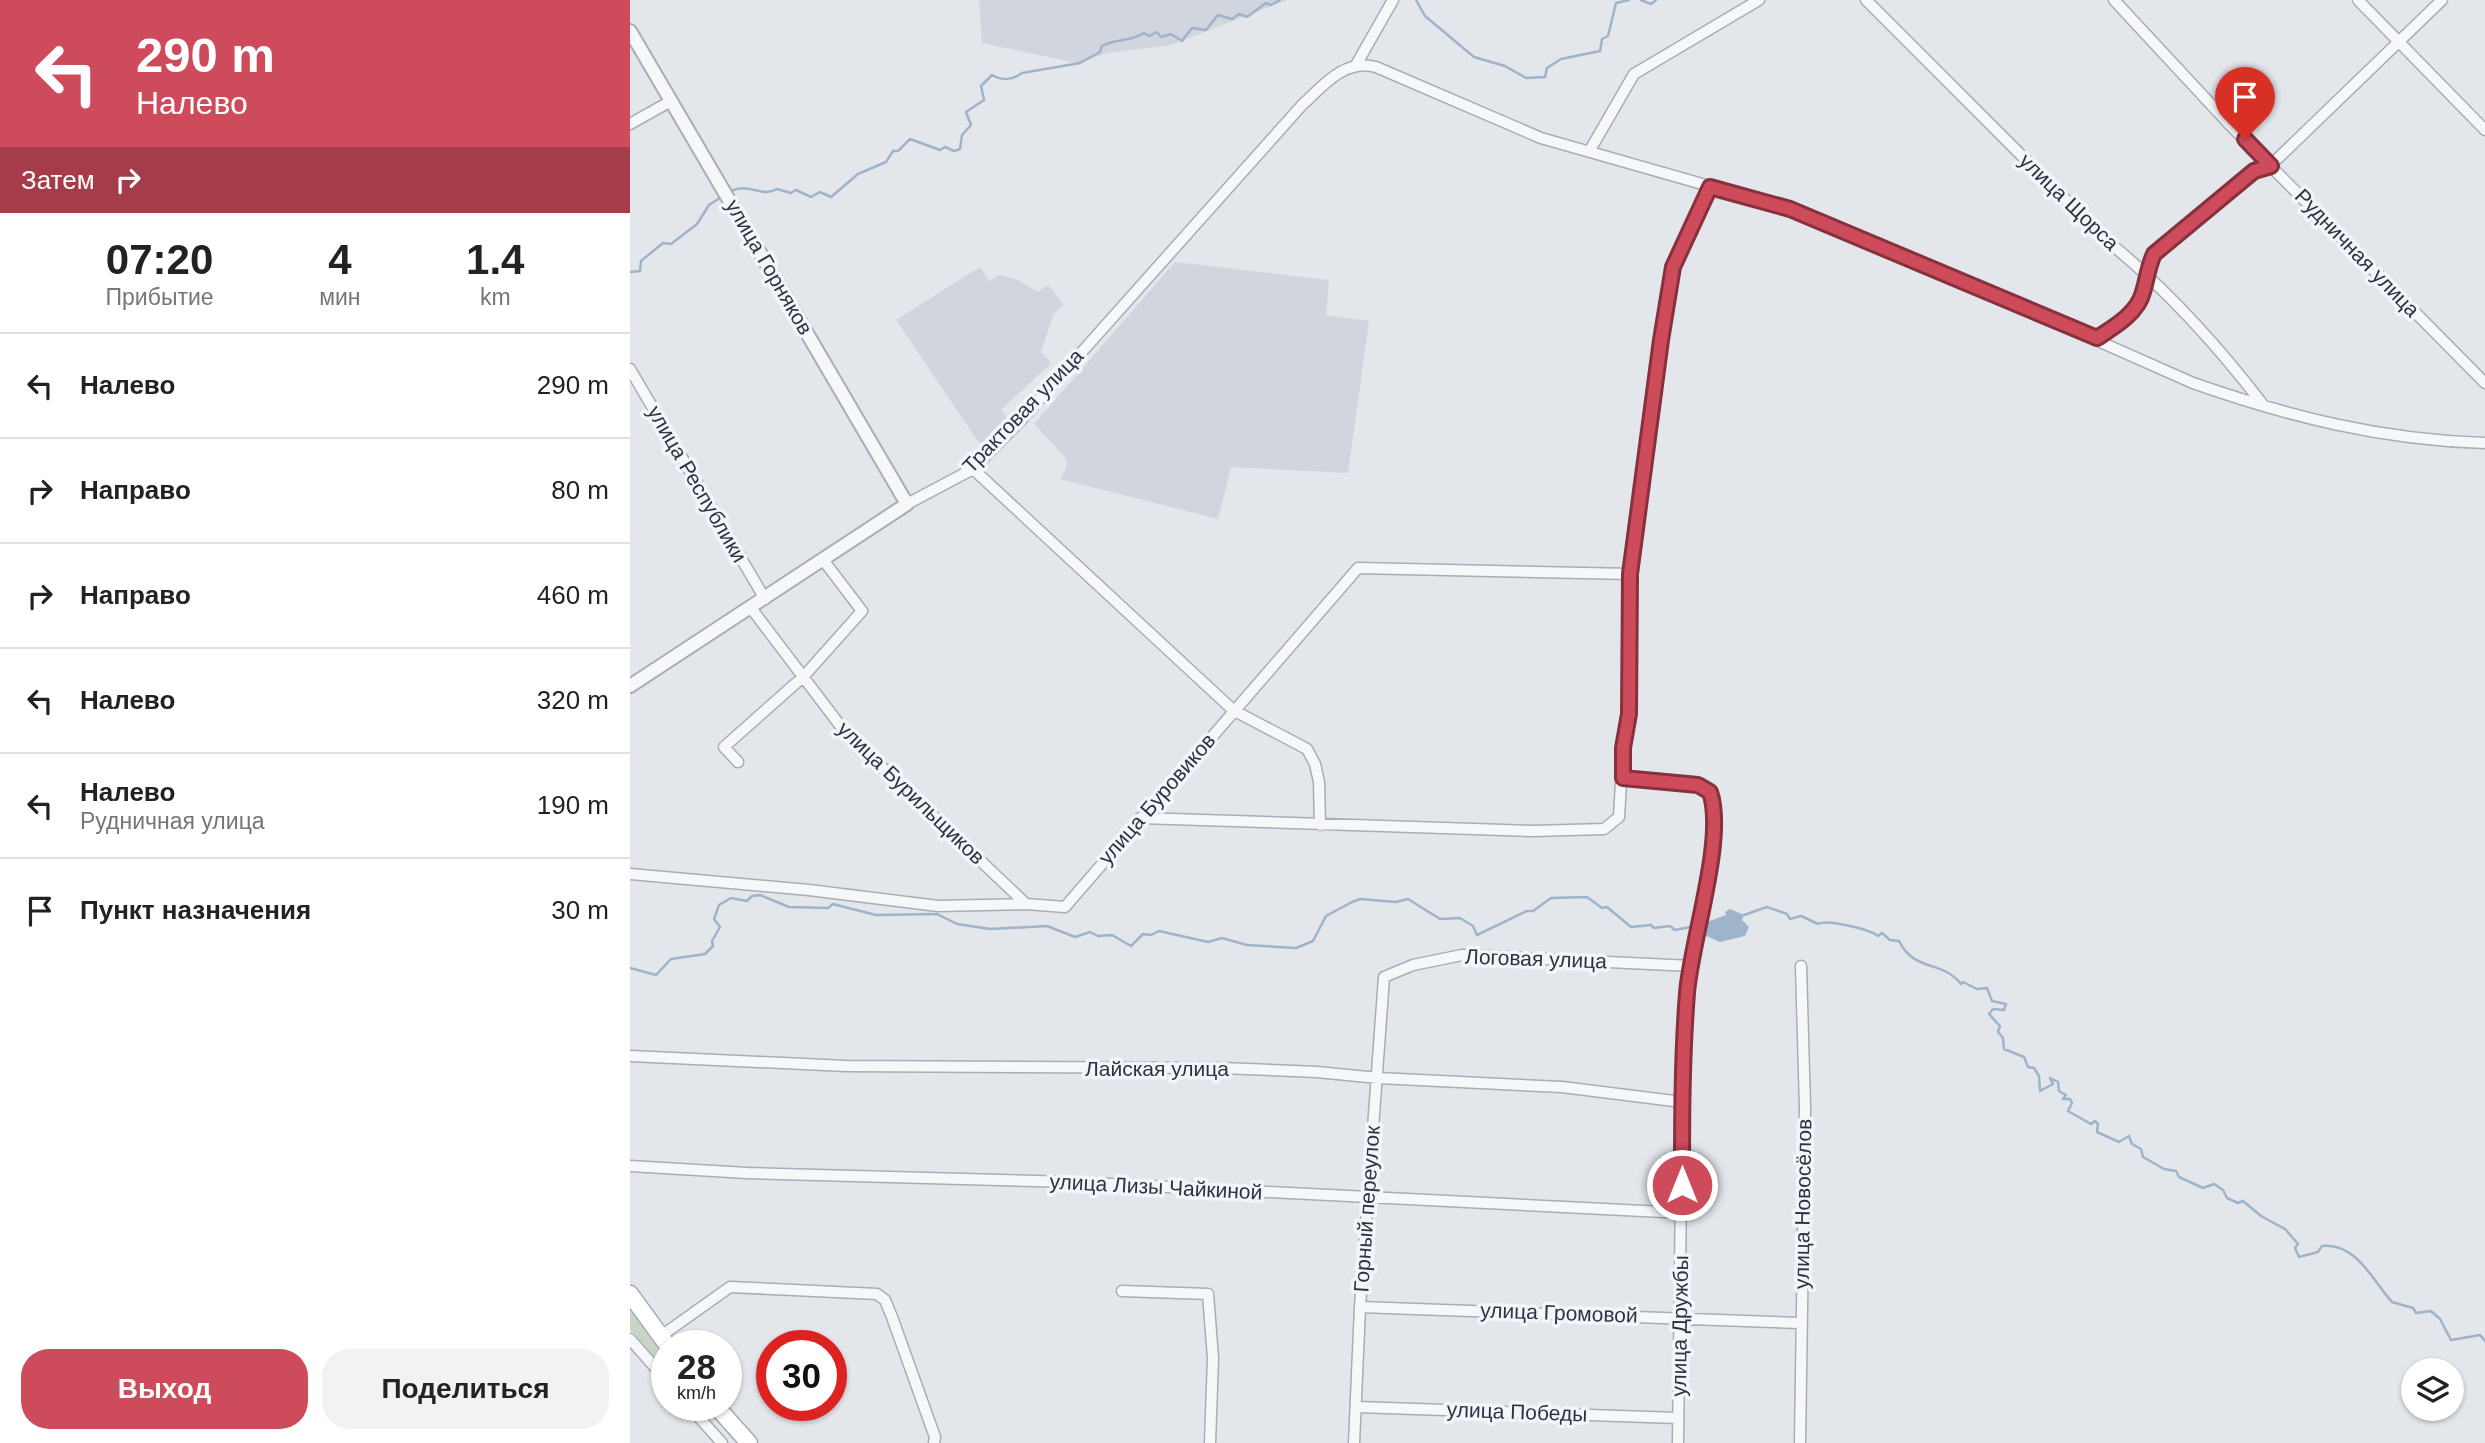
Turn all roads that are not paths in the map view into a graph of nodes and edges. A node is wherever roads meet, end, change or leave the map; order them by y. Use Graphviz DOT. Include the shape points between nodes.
graph roads {
  1 [pos="1393,0"];
  2 [pos="1759,0"];
  3 [pos="1866,0"];
  4 [pos="2114,0"];
  5 [pos="2358,0"];
  6 [pos="2442,0"];
  7 [pos="630,30"];
  8 [pos="2399,43"];
  9 [pos="1369,45"];
  10 [pos="1356,65"];
  11 [pos="1377,67"];
  12 [pos="671,101"];
  13 [pos="630,124"];
  14 [pos="2485,130"];
  15 [pos="1590,150"];
  16 [pos="2271,166"];
  17 [pos="1710,187"];
  18 [pos="2146,272"];
  19 [pos="2097,338"];
  20 [pos="630,369"];
  21 [pos="2241,376"];
  22 [pos="2485,383"];
  23 [pos="2230,396"];
  24 [pos="2266,408"];
  25 [pos="2485,443"];
  26 [pos="973,469"];
  27 [pos="907,505"];
  28 [pos="824,561"];
  29 [pos="1630,574"];
  30 [pos="765,599"];
  31 [pos="751,608"];
  32 [pos="804,676"];
  33 [pos="630,686"];
  34 [pos="1233,710"];
  35 [pos="738,762"];
  36 [pos="1623,778"];
  37 [pos="1140,817"];
  38 [pos="1320,825"];
  39 [pos="630,874"];
  40 [pos="1026,904"];
  41 [pos="1692,966"];
  42 [pos="1801,966"];
  43 [pos="1384,976"];
  44 [pos="630,1056"];
  45 [pos="1378,1078"];
  46 [pos="1682,1102"];
  47 [pos="630,1166"];
  48 [pos="1367,1197"];
  49 [pos="1683,1213"];
  50 [pos="1122,1291"];
  51 [pos="630,1294"];
  52 [pos="1360,1307"];
  53 [pos="1679,1318"];
  54 [pos="1800,1323"];
  55 [pos="656,1330"];
  56 [pos="677,1330"];
  57 [pos="630,1339"];
  58 [pos="651,1363"];
  59 [pos="1357,1407"];
  60 [pos="1678,1418"];
  61 [pos="702,1421"];
  62 [pos="729,1421"];
  63 [pos="722,1443"];
  64 [pos="748,1443"];
  65 [pos="934,1443"];
  66 [pos="1210,1443"];
  67 [pos="1354,1443"];
  68 [pos="1678,1443"];
  69 [pos="1800,1443"];
  1 -- 9 [label="street"];
  2 -- 15 [label="street" via="1634,74"];
  3 -- 18 [label="street, улица Щорса" via="2106,240"];
  4 -- 16 [label="street, Рудничная улица"];
  5 -- 8 [label="street"];
  6 -- 8 [label="street"];
  7 -- 12 [label="street, улица Горняков"];
  8 -- 14 [label="street"];
  8 -- 16 [label="street"];
  9 -- 10 [label="street"];
  9 -- 11 [label="street"];
  10 -- 11 [label="street"];
  10 -- 26 [label="street, Трактовая улица" via="1334,76 1302,105"];
  11 -- 15 [label="street" via="1514,129"];
  12 -- 13 [label="street"];
  12 -- 27 [label="street, улица Горняков"];
  15 -- 17 [label="street"];
  16 -- 18 [label="street" via="2254,171 2154,254"];
  16 -- 22 [label="street, Рудничная улица"];
  17 -- 19 [label="street" via="1790,209"];
  17 -- 29 [label="street" via="1673,267"];
  18 -- 19 [label="street" via="2143,295 2124,321"];
  18 -- 21 [label="street, улица Щорса"];
  19 -- 23 [label="street"];
  20 -- 30 [label="street, улица Республики"];
  21 -- 23 [label="street"];
  21 -- 24 [label="street, улица Щорса"];
  23 -- 24 [label="street"];
  24 -- 25 [label="street" via="2407,439"];
  26 -- 27 [label="street, Трактовая улица"];
  26 -- 34 [label="street"];
  27 -- 28 [label="street, Трактовая улица"];
  28 -- 30 [label="street, Трактовая улица"];
  28 -- 32 [label="street" via="862,611"];
  29 -- 34 [label="street, улица Буровиков" via="1358,568"];
  29 -- 36 [label="street" via="1629,714"];
  30 -- 31 [label="street, Трактовая улица"];
  31 -- 32 [label="street, улица Бурильщиков"];
  31 -- 33 [label="street, Трактовая улица"];
  32 -- 35 [label="street" via="724,747"];
  32 -- 40 [label="street, улица Бурильщиков" via="845,732"];
  34 -- 37 [label="street, улица Буровиков"];
  34 -- 38 [label="street" via="1307,749 1319,782"];
  36 -- 38 [label="street" via="1619,817 1604,829"];
  36 -- 41 [label="street, улица Дружбы" via="1698,785 1710,792 1714,804 1712,841"];
  37 -- 38 [label="street"];
  37 -- 40 [label="street, улица Буровиков" via="1065,907"];
  39 -- 40 [label="street, улица Буровиков" via="938,906"];
  41 -- 43 [label="street, Логовая улица" via="1462,955"];
  41 -- 46 [label="street, улица Дружбы"];
  42 -- 54 [label="street, улица Новосёлов" via="1805,1108"];
  43 -- 45 [label="street, Горный переулок"];
  44 -- 45 [label="street, Лайская улица" via="846,1066 1222,1068"];
  45 -- 46 [label="street, Лайская улица" via="1562,1087"];
  45 -- 48 [label="street, Горный переулок"];
  46 -- 49 [label="street, улица Дружбы"];
  47 -- 48 [label="street, улица Лизы Чайкиной"];
  48 -- 49 [label="street, улица Лизы Чайкиной"];
  48 -- 52 [label="street, Горный переулок"];
  49 -- 53 [label="street, улица Дружбы"];
  50 -- 66 [label="street" via="1208,1294 1213,1358"];
  51 -- 55 [label="main road"];
  52 -- 53 [label="street, улица Громовой"];
  52 -- 59 [label="street, Горный переулок"];
  53 -- 54 [label="street, улица Громовой"];
  53 -- 60 [label="street, улица Дружбы"];
  54 -- 69 [label="street, улица Новосёлов"];
  56 -- 65 [label="street" via="730,1287 877,1294 892,1317"];
  57 -- 58 [label="street"];
  59 -- 60 [label="street, улица Победы"];
  59 -- 67 [label="street, Горный переулок"];
  60 -- 68 [label="street, улица Дружбы"];
  61 -- 63 [label="street"];
  62 -- 64 [label="main road"];
}
